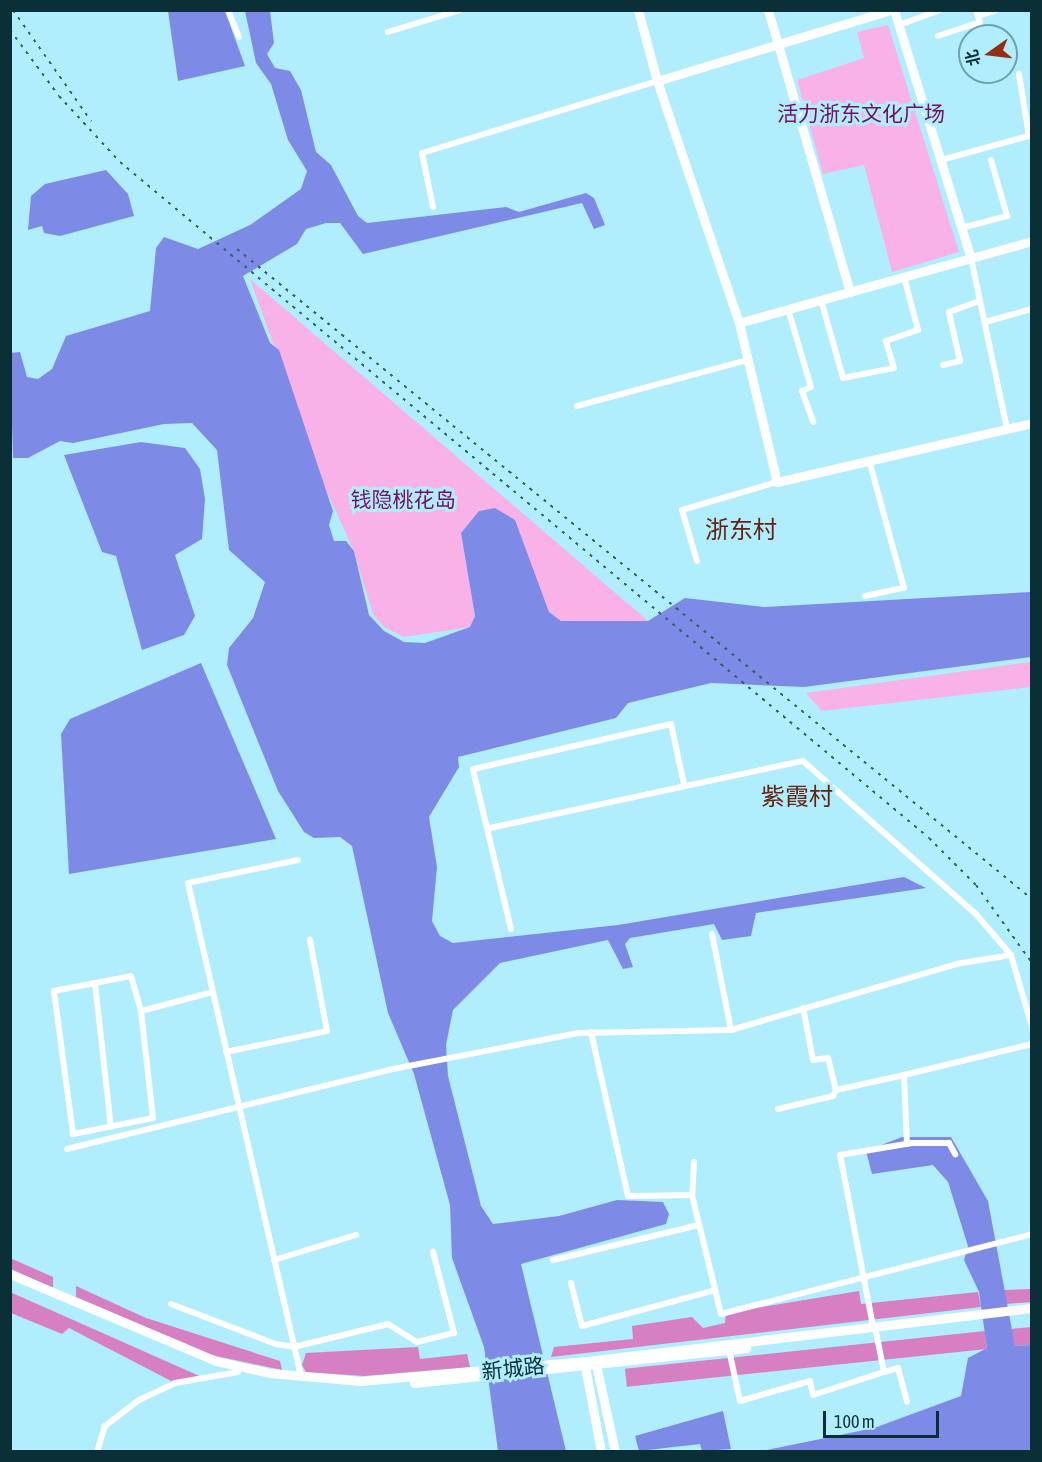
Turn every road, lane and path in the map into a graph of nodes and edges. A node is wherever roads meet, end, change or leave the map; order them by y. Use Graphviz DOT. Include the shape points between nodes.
graph roads {
  1 [pos="228,10"];
  2 [pos="460,10"];
  3 [pos="638,10"];
  4 [pos="768,10"];
  5 [pos="893,10"];
  6 [pos="940,10"];
  7 [pos="996,10"];
  8 [pos="977,13"];
  9 [pos="899,25"];
  10 [pos="388,32"];
  11 [pos="938,36"];
  12 [pos="239,37"];
  13 [pos="778,45"];
  14 [pos="1019,74"];
  15 [pos="657,81"];
  16 [pos="940,160"];
  17 [pos="991,160"];
  18 [pos="432,207"];
  19 [pos="961,228"];
  20 [pos="1032,241"];
  21 [pos="971,258"];
  22 [pos="904,277"];
  23 [pos="849,292"];
  24 [pos="821,300"];
  25 [pos="980,301"];
  26 [pos="789,309"];
  27 [pos="1032,309"];
  28 [pos="985,322"];
  29 [pos="739,324"];
  30 [pos="748,360"];
  31 [pos="944,365"];
  32 [pos="578,406"];
  33 [pos="813,422"];
  34 [pos="1032,423"];
  35 [pos="1007,429"];
  36 [pos="870,464"];
  37 [pos="777,482"];
  38 [pos="697,561"];
  39 [pos="865,596"];
  40 [pos="684,784"];
  41 [pos="490,828"];
  42 [pos="298,860"];
  43 [pos="511,929"];
  44 [pos="712,934"];
  45 [pos="310,940"];
  46 [pos="1011,955"];
  47 [pos="95,983"];
  48 [pos="213,992"];
  49 [pos="803,1008"];
  50 [pos="141,1011"];
  51 [pos="1032,1027"];
  52 [pos="731,1030"];
  53 [pos="591,1032"];
  54 [pos="1032,1044"];
  55 [pos="226,1052"];
  56 [pos="904,1075"];
  57 [pos="836,1090"];
  58 [pos="239,1107"];
  59 [pos="778,1109"];
  60 [pos="111,1126"];
  61 [pos="907,1144"];
  62 [pos="67,1149"];
  63 [pos="955,1154"];
  64 [pos="694,1162"];
  65 [pos="692,1195"];
  66 [pos="699,1225"];
  67 [pos="1032,1234"];
  68 [pos="356,1235"];
  69 [pos="433,1252"];
  70 [pos="274,1260"];
  71 [pos="553,1260"];
  72 [pos="10,1274"];
  73 [pos="862,1278"];
  74 [pos="10,1281"];
  75 [pos="571,1283"];
  76 [pos="715,1290"];
  77 [pos="171,1304"];
  78 [pos="1032,1308"];
  79 [pos="1032,1314"];
  80 [pos="874,1329"];
  81 [pos="294,1347"];
  82 [pos="729,1350"];
  83 [pos="596,1363"];
  84 [pos="584,1364"];
  85 [pos="238,1372"];
  86 [pos="884,1372"];
  87 [pos="485,1374"];
  88 [pos="301,1376"];
  89 [pos="907,1402"];
  90 [pos="97,1452"];
  91 [pos="601,1452"];
  92 [pos="615,1452"];
  1 -- 12 [label="street"];
  2 -- 10 [label="street"];
  3 -- 15 [label="main road"];
  4 -- 13 [label="main road"];
  5 -- 9 [label="main road"];
  5 -- 13 [label="main road"];
  6 -- 9 [label="street"];
  7 -- 8 [label="street"];
  8 -- 11 [label="street" via="980,22"];
  9 -- 16 [label="main road"];
  13 -- 15 [label="main road"];
  13 -- 23 [label="main road"];
  14 -- 16 [label="street" via="1029,136"];
  15 -- 18 [label="street" via="422,153"];
  15 -- 29 [label="main road"];
  16 -- 19 [label="main road"];
  17 -- 19 [label="street" via="1007,216"];
  19 -- 21 [label="main road"];
  20 -- 21 [label="main road"];
  21 -- 22 [label="main road"];
  21 -- 25 [label="street"];
  22 -- 23 [label="main road"];
  22 -- 24 [label="street" via="918,330 886,341 894,368 843,378"];
  23 -- 24 [label="main road"];
  24 -- 26 [label="main road"];
  25 -- 28 [label="street"];
  25 -- 31 [label="street" via="949,312 960,361"];
  26 -- 29 [label="main road"];
  26 -- 33 [label="street" via="811,387 802,391"];
  27 -- 28 [label="street"];
  28 -- 35 [label="street"];
  29 -- 30 [label="main road"];
  30 -- 32 [label="street"];
  30 -- 37 [label="main road"];
  34 -- 35 [label="main road"];
  35 -- 36 [label="main road"];
  36 -- 37 [label="main road"];
  36 -- 39 [label="street" via="904,588"];
  37 -- 38 [label="street" via="682,510"];
  40 -- 41 [label="street"];
  40 -- 41 [label="street" via="670,724 473,769"];
  40 -- 46 [label="street" via="803,761 975,913"];
  41 -- 43 [label="street"];
  42 -- 48 [label="street" via="188,883"];
  44 -- 52 [label="street"];
  45 -- 55 [label="street" via="327,1031"];
  46 -- 49 [label="street" via="956,964"];
  46 -- 51 [label="street"];
  47 -- 50 [label="street" via="131,976"];
  47 -- 60 [label="street"];
  47 -- 60 [label="street" via="54,991 74,1134"];
  48 -- 50 [label="street"];
  48 -- 55 [label="street"];
  49 -- 52 [label="street"];
  49 -- 57 [label="street" via="813,1060 828,1058"];
  50 -- 60 [label="street" via="153,1118"];
  52 -- 53 [label="street"];
  53 -- 58 [label="street" via="388,1070"];
  53 -- 65 [label="street" via="628,1196"];
  54 -- 56 [label="street"];
  55 -- 58 [label="street"];
  56 -- 57 [label="street"];
  56 -- 61 [label="street"];
  57 -- 59 [label="street" via="833,1096"];
  58 -- 62 [label="street"];
  58 -- 70 [label="street"];
  61 -- 63 [label="street" via="950,1143"];
  61 -- 73 [label="street" via="840,1155"];
  64 -- 65 [label="street"];
  65 -- 66 [label="street"];
  66 -- 71 [label="street"];
  66 -- 76 [label="street"];
  67 -- 73 [label="street"];
  68 -- 70 [label="street"];
  69 -- 81 [label="street" via="454,1333 417,1342 387,1324"];
  70 -- 81 [label="street"];
  72 -- 88 [label="main road, 新城路" via="216,1361"];
  73 -- 76 [label="street" via="721,1314"];
  73 -- 80 [label="street"];
  74 -- 85 [label="main road, 新城路" via="145,1341"];
  75 -- 76 [label="street" via="582,1326"];
  77 -- 81 [label="street"];
  78 -- 80 [label="main road, 新城路"];
  79 -- 80 [label="main road, 新城路"];
  80 -- 82 [label="main road, 新城路"];
  80 -- 83 [label="main road, 新城路"];
  80 -- 86 [label="street"];
  81 -- 88 [label="street"];
  82 -- 83 [label="main road, 新城路"];
  82 -- 86 [label="street" via="740,1401 810,1381 813,1395"];
  83 -- 84 [label="main road, 新城路"];
  83 -- 92 [label="main road"];
  84 -- 87 [label="main road, 新城路"];
  84 -- 91 [label="main road"];
  85 -- 87 [label="main road, 新城路" via="361,1387"];
  85 -- 90 [label="street" via="175,1383 139,1400 105,1426"];
  86 -- 89 [label="street" via="898,1368"];
  87 -- 88 [label="main road, 新城路" via="361,1381"];
}
